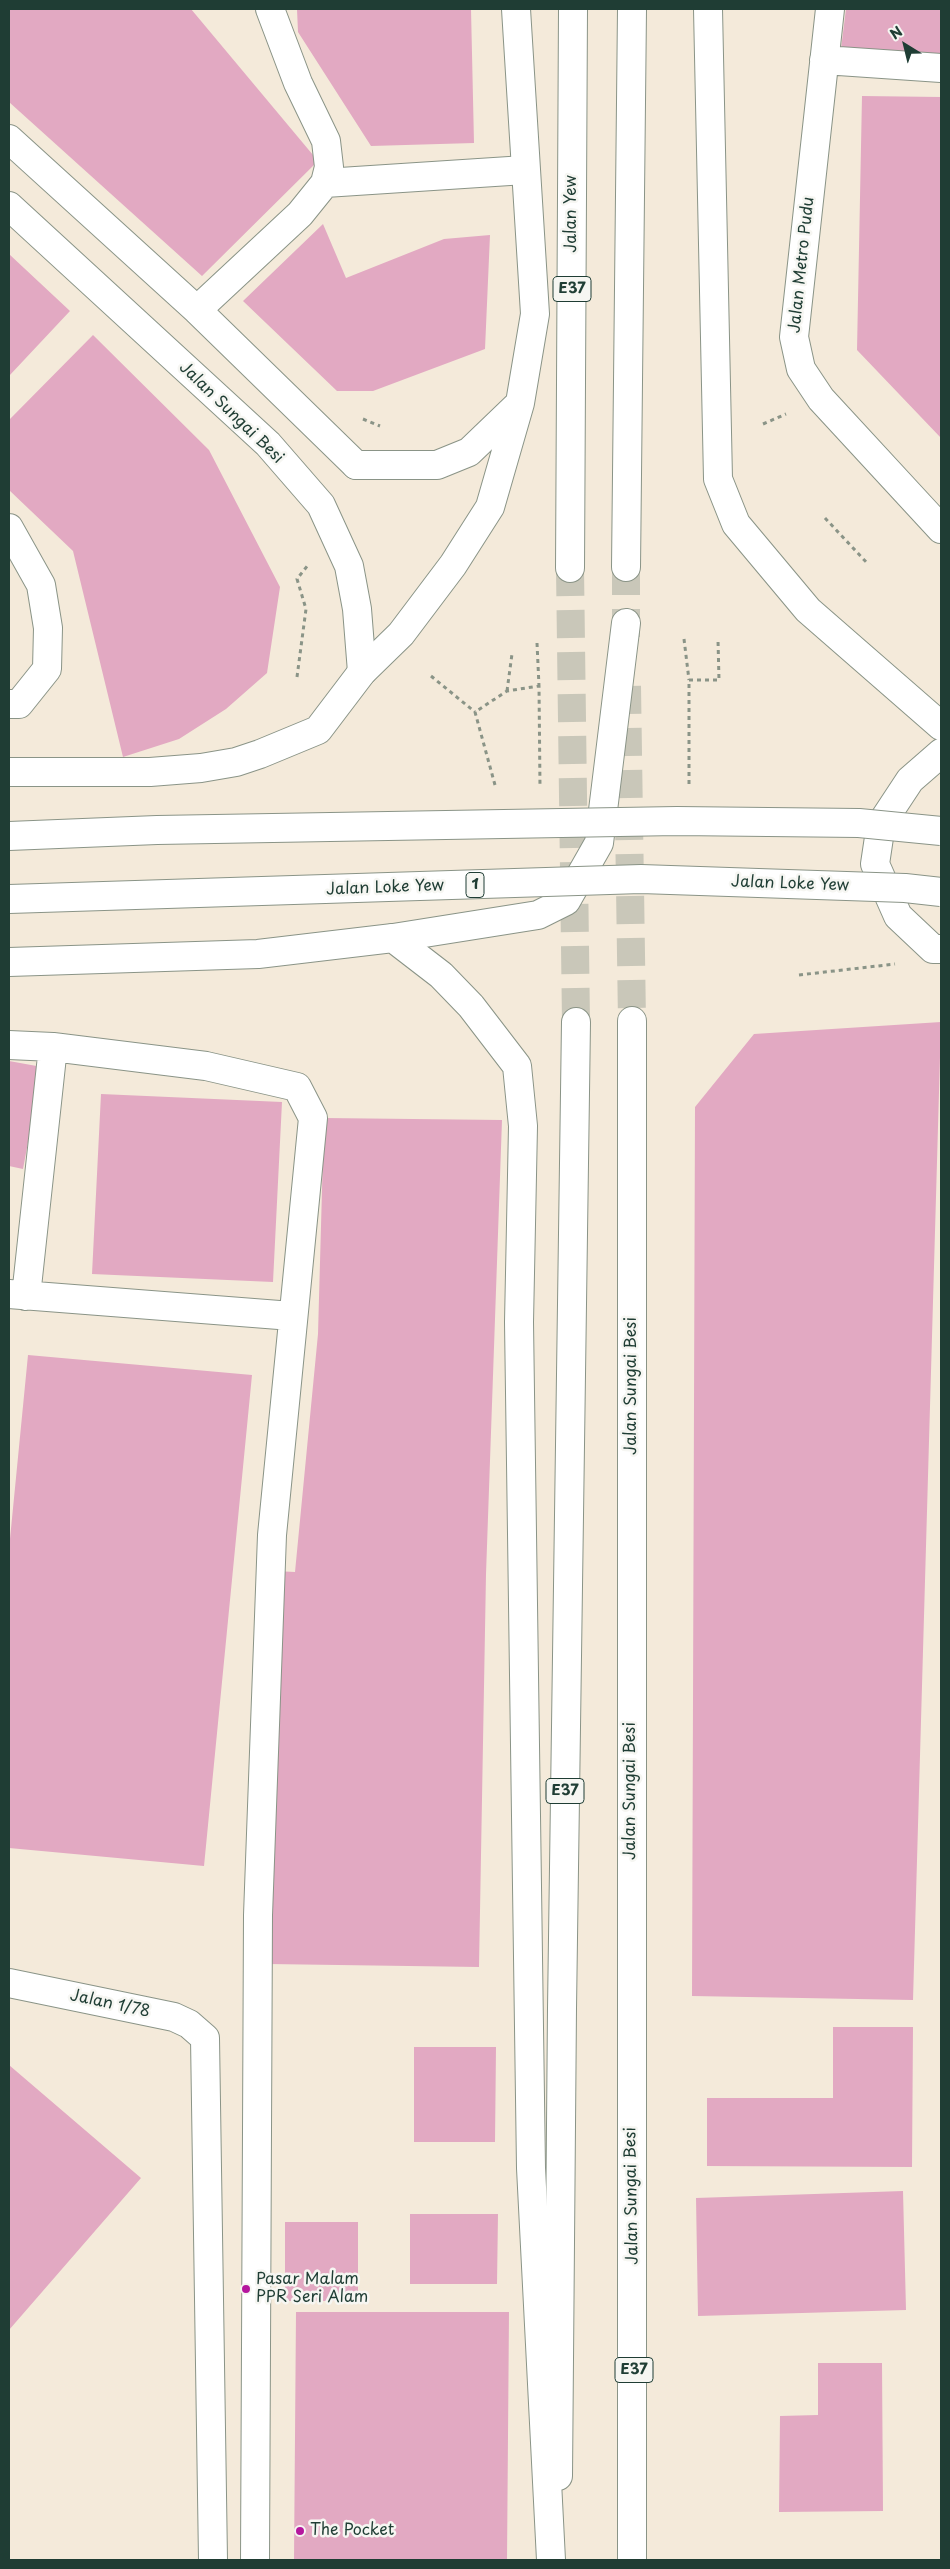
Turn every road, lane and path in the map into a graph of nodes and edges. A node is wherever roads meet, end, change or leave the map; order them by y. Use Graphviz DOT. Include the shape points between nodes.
graph roads {
  1 [pos="270,9"];
  2 [pos="516,9"];
  3 [pos="573,9"];
  4 [pos="632,9"];
  5 [pos="708,9"];
  6 [pos="830,9"];
  7 [pos="824,60"];
  8 [pos="941,68"];
  9 [pos="9,139"];
  10 [pos="525,170"];
  11 [pos="325,183"];
  12 [pos="9,206"];
  13 [pos="197,310"];
  14 [pos="520,403"];
  15 [pos="825,518"];
  16 [pos="9,528"];
  17 [pos="941,529"];
  18 [pos="868,564"];
  19 [pos="626,567"];
  20 [pos="570,568"];
  21 [pos="306,609"];
  22 [pos="626,623"];
  23 [pos="684,639"];
  24 [pos="718,640"];
  25 [pos="537,643"];
  26 [pos="512,654"];
  27 [pos="362,672"];
  28 [pos="431,676"];
  29 [pos="297,677"];
  30 [pos="689,680"];
  31 [pos="539,686"];
  32 [pos="507,691"];
  33 [pos="9,704"];
  34 [pos="475,712"];
  35 [pos="941,726"];
  36 [pos="941,753"];
  37 [pos="9,772"];
  38 [pos="495,785"];
  39 [pos="689,786"];
  40 [pos="540,793"];
  41 [pos="941,831"];
  42 [pos="9,836"];
  43 [pos="941,892"];
  44 [pos="9,899"];
  45 [pos="393,938"];
  46 [pos="941,949"];
  47 [pos="9,962"];
  48 [pos="898,964"];
  49 [pos="799,975"];
  50 [pos="632,1021"];
  51 [pos="576,1022"];
  52 [pos="9,1045"];
  53 [pos="53,1047"];
  54 [pos="18,1295"];
  55 [pos="292,1316"];
  56 [pos="9,1983"];
  57 [pos="213,2560"];
  58 [pos="255,2560"];
  59 [pos="552,2560"];
  60 [pos="558,2560"];
  61 [pos="632,2560"];
  1 -- 11 [label="main road" via="298,83 326,142 329,167"];
  2 -- 10 [label="main road"];
  3 -- 20 [label="main road, Jalan Yew / E37"];
  4 -- 19 [label="main road"];
  5 -- 35 [label="main road" via="718,479 736,524 808,610"];
  6 -- 7 [label="main road, Jalan Metro Pudu"];
  7 -- 8 [label="main road"];
  7 -- 17 [label="main road, Jalan Metro Pudu" via="794,337 801,368 821,399"];
  9 -- 13 [label="main road"];
  10 -- 11 [label="main road"];
  10 -- 14 [label="main road" via="534,314"];
  11 -- 13 [label="main road" via="300,214"];
  12 -- 27 [label="main road, Jalan Sungai Besi" via="268,444 321,505 349,566 357,609"];
  13 -- 14 [label="main road" via="356,465 437,465 469,452"];
  14 -- 27 [label="main road" via="490,506 453,565 401,634"];
  15 -- 18 [label="path"];
  16 -- 33 [label="main road" via="41,585 48,628 47,669 19,704"];
  21 -- 29 [label="path"];
  22 -- 45 [label="main road" via="599,843 566,901 538,915"];
  23 -- 30 [label="path"];
  24 -- 30 [label="path" via="719,680"];
  25 -- 31 [label="path"];
  26 -- 32 [label="path"];
  27 -- 37 [label="main road" via="318,730 236,762 150,772"];
  28 -- 34 [label="path"];
  30 -- 39 [label="path"];
  31 -- 32 [label="path"];
  31 -- 40 [label="path"];
  32 -- 34 [label="path"];
  34 -- 38 [label="path"];
  36 -- 46 [label="main road" via="910,780 881,824 875,864 898,916 933,949"];
  41 -- 42 [label="main road, bridge" via="860,823 678,820"];
  43 -- 44 [label="main road, Jalan Loke Yew / 1, bridge" via="642,879"];
  45 -- 47 [label="main road" via="258,954"];
  45 -- 59 [label="main road" via="441,975 472,1006 517,1066 523,1126 519,1322 531,2168"];
  48 -- 49 [label="path"];
  50 -- 61 [label="main road, Jalan Sungai Besi / E37"];
  51 -- 60 [label="main road, E37"];
  52 -- 53 [label="main road"];
  53 -- 54 [label="main road"];
  53 -- 55 [label="main road" via="206,1066 297,1087 313,1118"];
  54 -- 55 [label="main road"];
  55 -- 58 [label="main road" via="272,1535 259,1906"];
  56 -- 57 [label="main road, Jalan 1/78" via="174,2017 189,2024 205,2038"];
}
